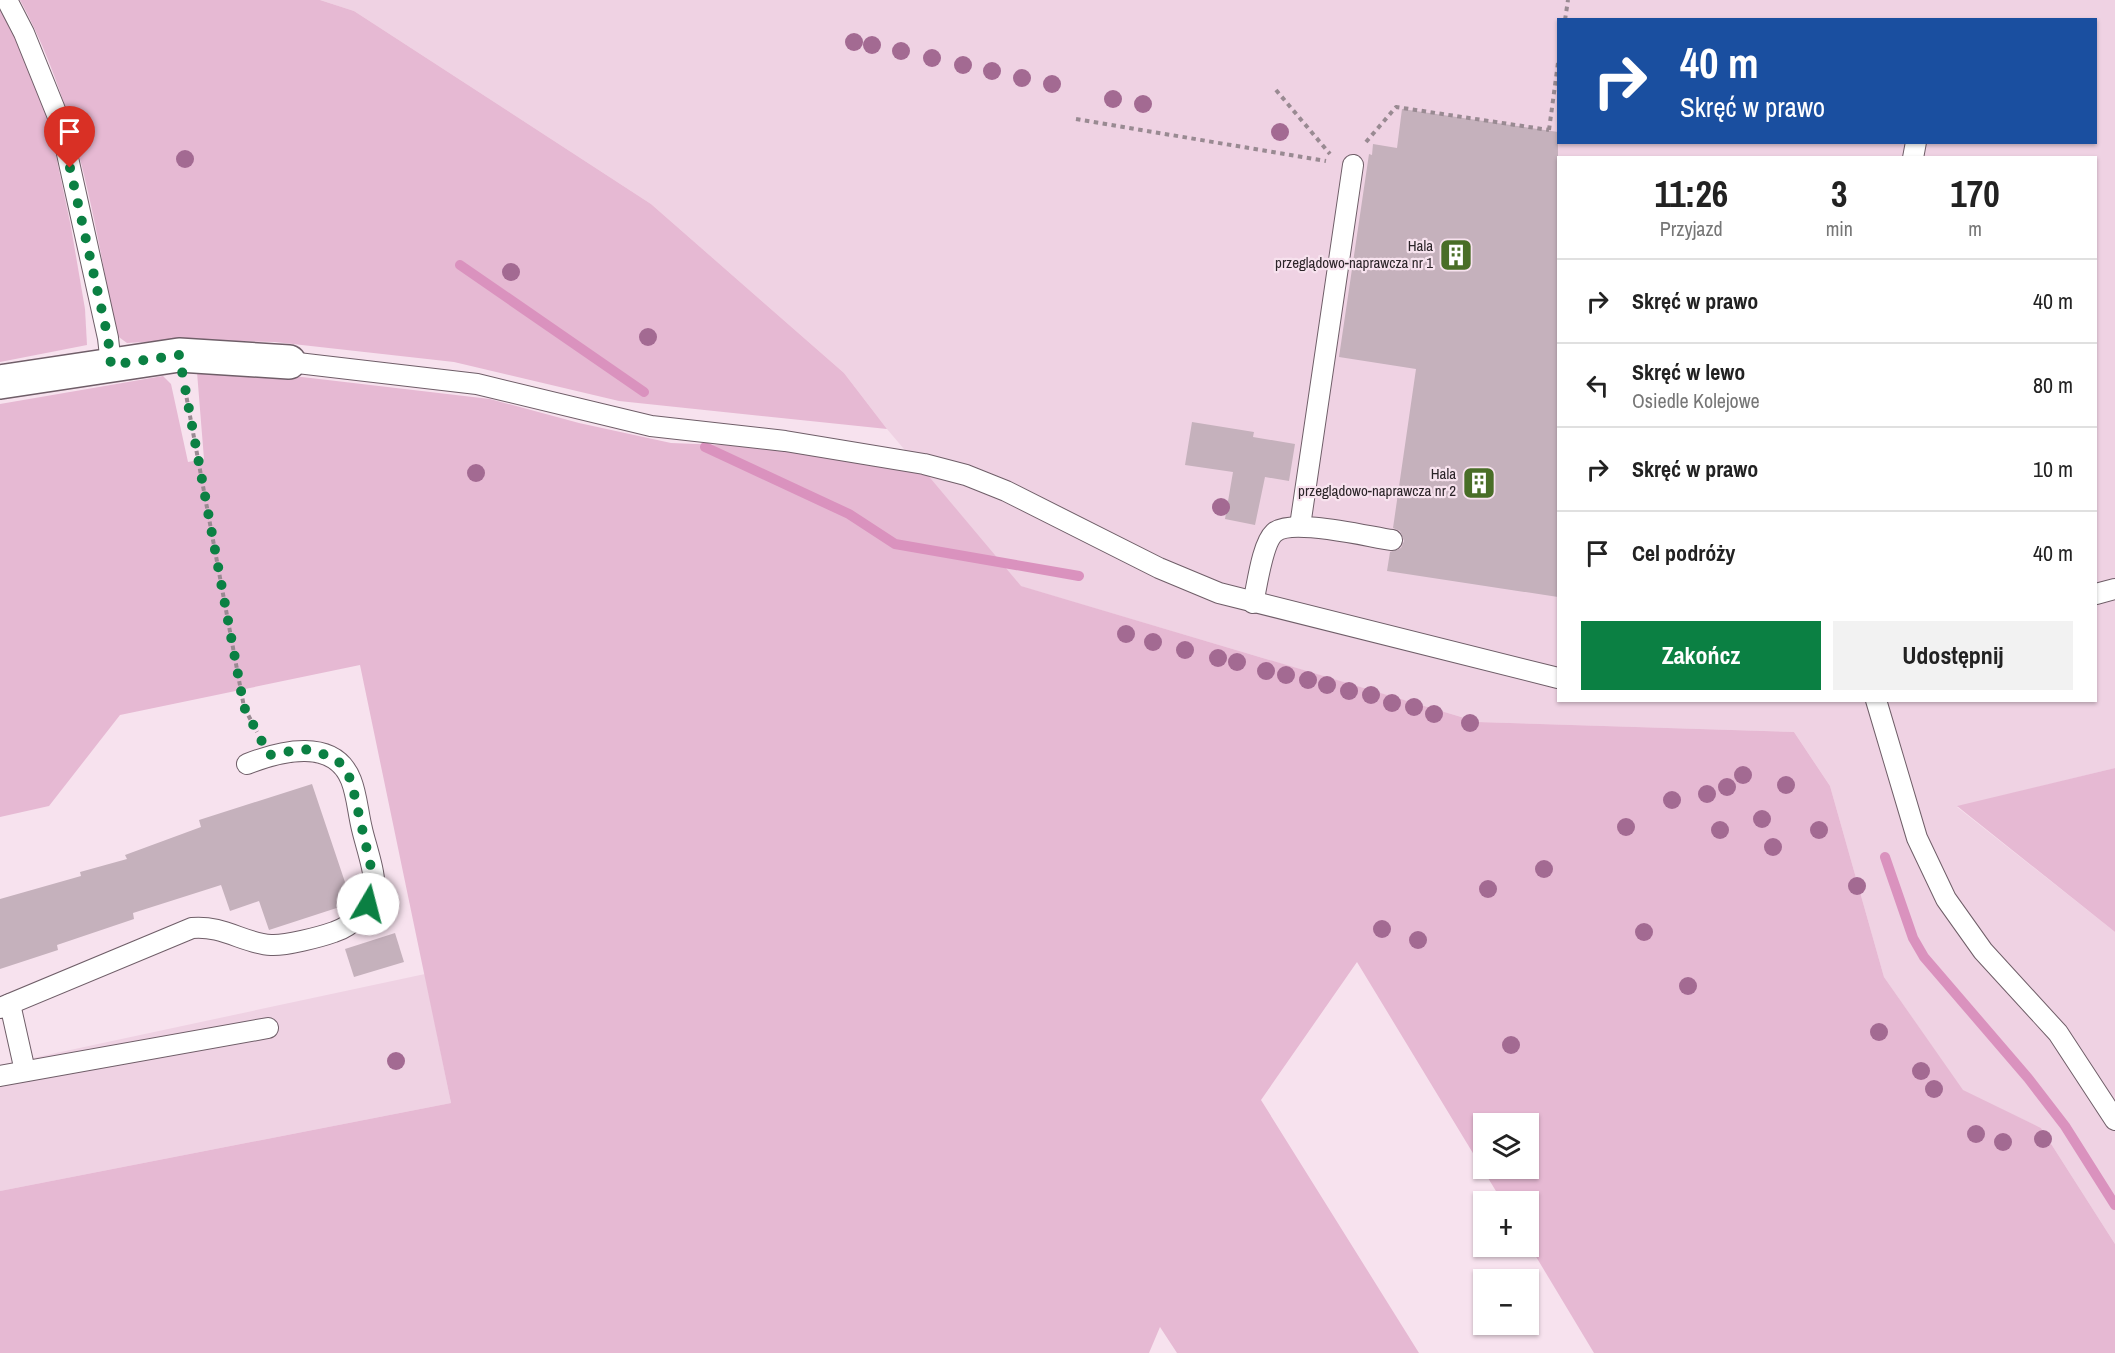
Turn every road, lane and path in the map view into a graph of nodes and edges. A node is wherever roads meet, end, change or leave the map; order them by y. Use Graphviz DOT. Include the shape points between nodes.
graph roads {
  1 [pos="7,0"];
  2 [pos="1568,0"];
  3 [pos="1565,18"];
  4 [pos="1557,70"];
  5 [pos="1276,90"];
  6 [pos="1076,119"];
  7 [pos="1353,165"];
  8 [pos="179,355"];
  9 [pos="289,362"];
  10 [pos="111,365"];
  11 [pos="0,382"];
  12 [pos="1300,526"];
  13 [pos="1392,540"];
  14 [pos="2115,589"];
  15 [pos="2097,594"];
  16 [pos="1253,603"];
  17 [pos="1557,678"];
  18 [pos="1877,702"];
  19 [pos="269,755"];
  20 [pos="247,764"];
  21 [pos="5,1006"];
  22 [pos="268,1029"];
  23 [pos="25,1071"];
  24 [pos="0,1076"];
  25 [pos="2115,1120"];
  1 -- 10 [label="lane" via="60,122"];
  2 -- 3 [label="path"];
  4 -- 7 [label="path" via="1549,130 1396,106 1368,139"];
  5 -- 6 [label="path" via="1337,163"];
  7 -- 12 [label="lane"];
  8 -- 9 [label="street"];
  8 -- 10 [label="street"];
  8 -- 19 [label="path" via="244,707"];
  9 -- 16 [label="lane" via="477,384 651,426 785,441 924,464 1006,491 1159,568"];
  10 -- 11 [label="street"];
  12 -- 13 [label="lane"];
  12 -- 16 [label="lane" via="1278,531 1270,538"];
  14 -- 15 [label="lane"];
  16 -- 17 [label="lane"];
  18 -- 25 [label="lane" via="1917,838 1946,899 1983,951 2058,1033"];
  19 -- 20 [label="lane"];
  19 -- 21 [label="lane" via="303,749 319,752 339,762 351,780 375,885 357,918 335,932 272,945 211,928 192,928"];
  21 -- 23 [label="lane"];
  22 -- 23 [label="lane"];
  23 -- 24 [label="lane"];
}
